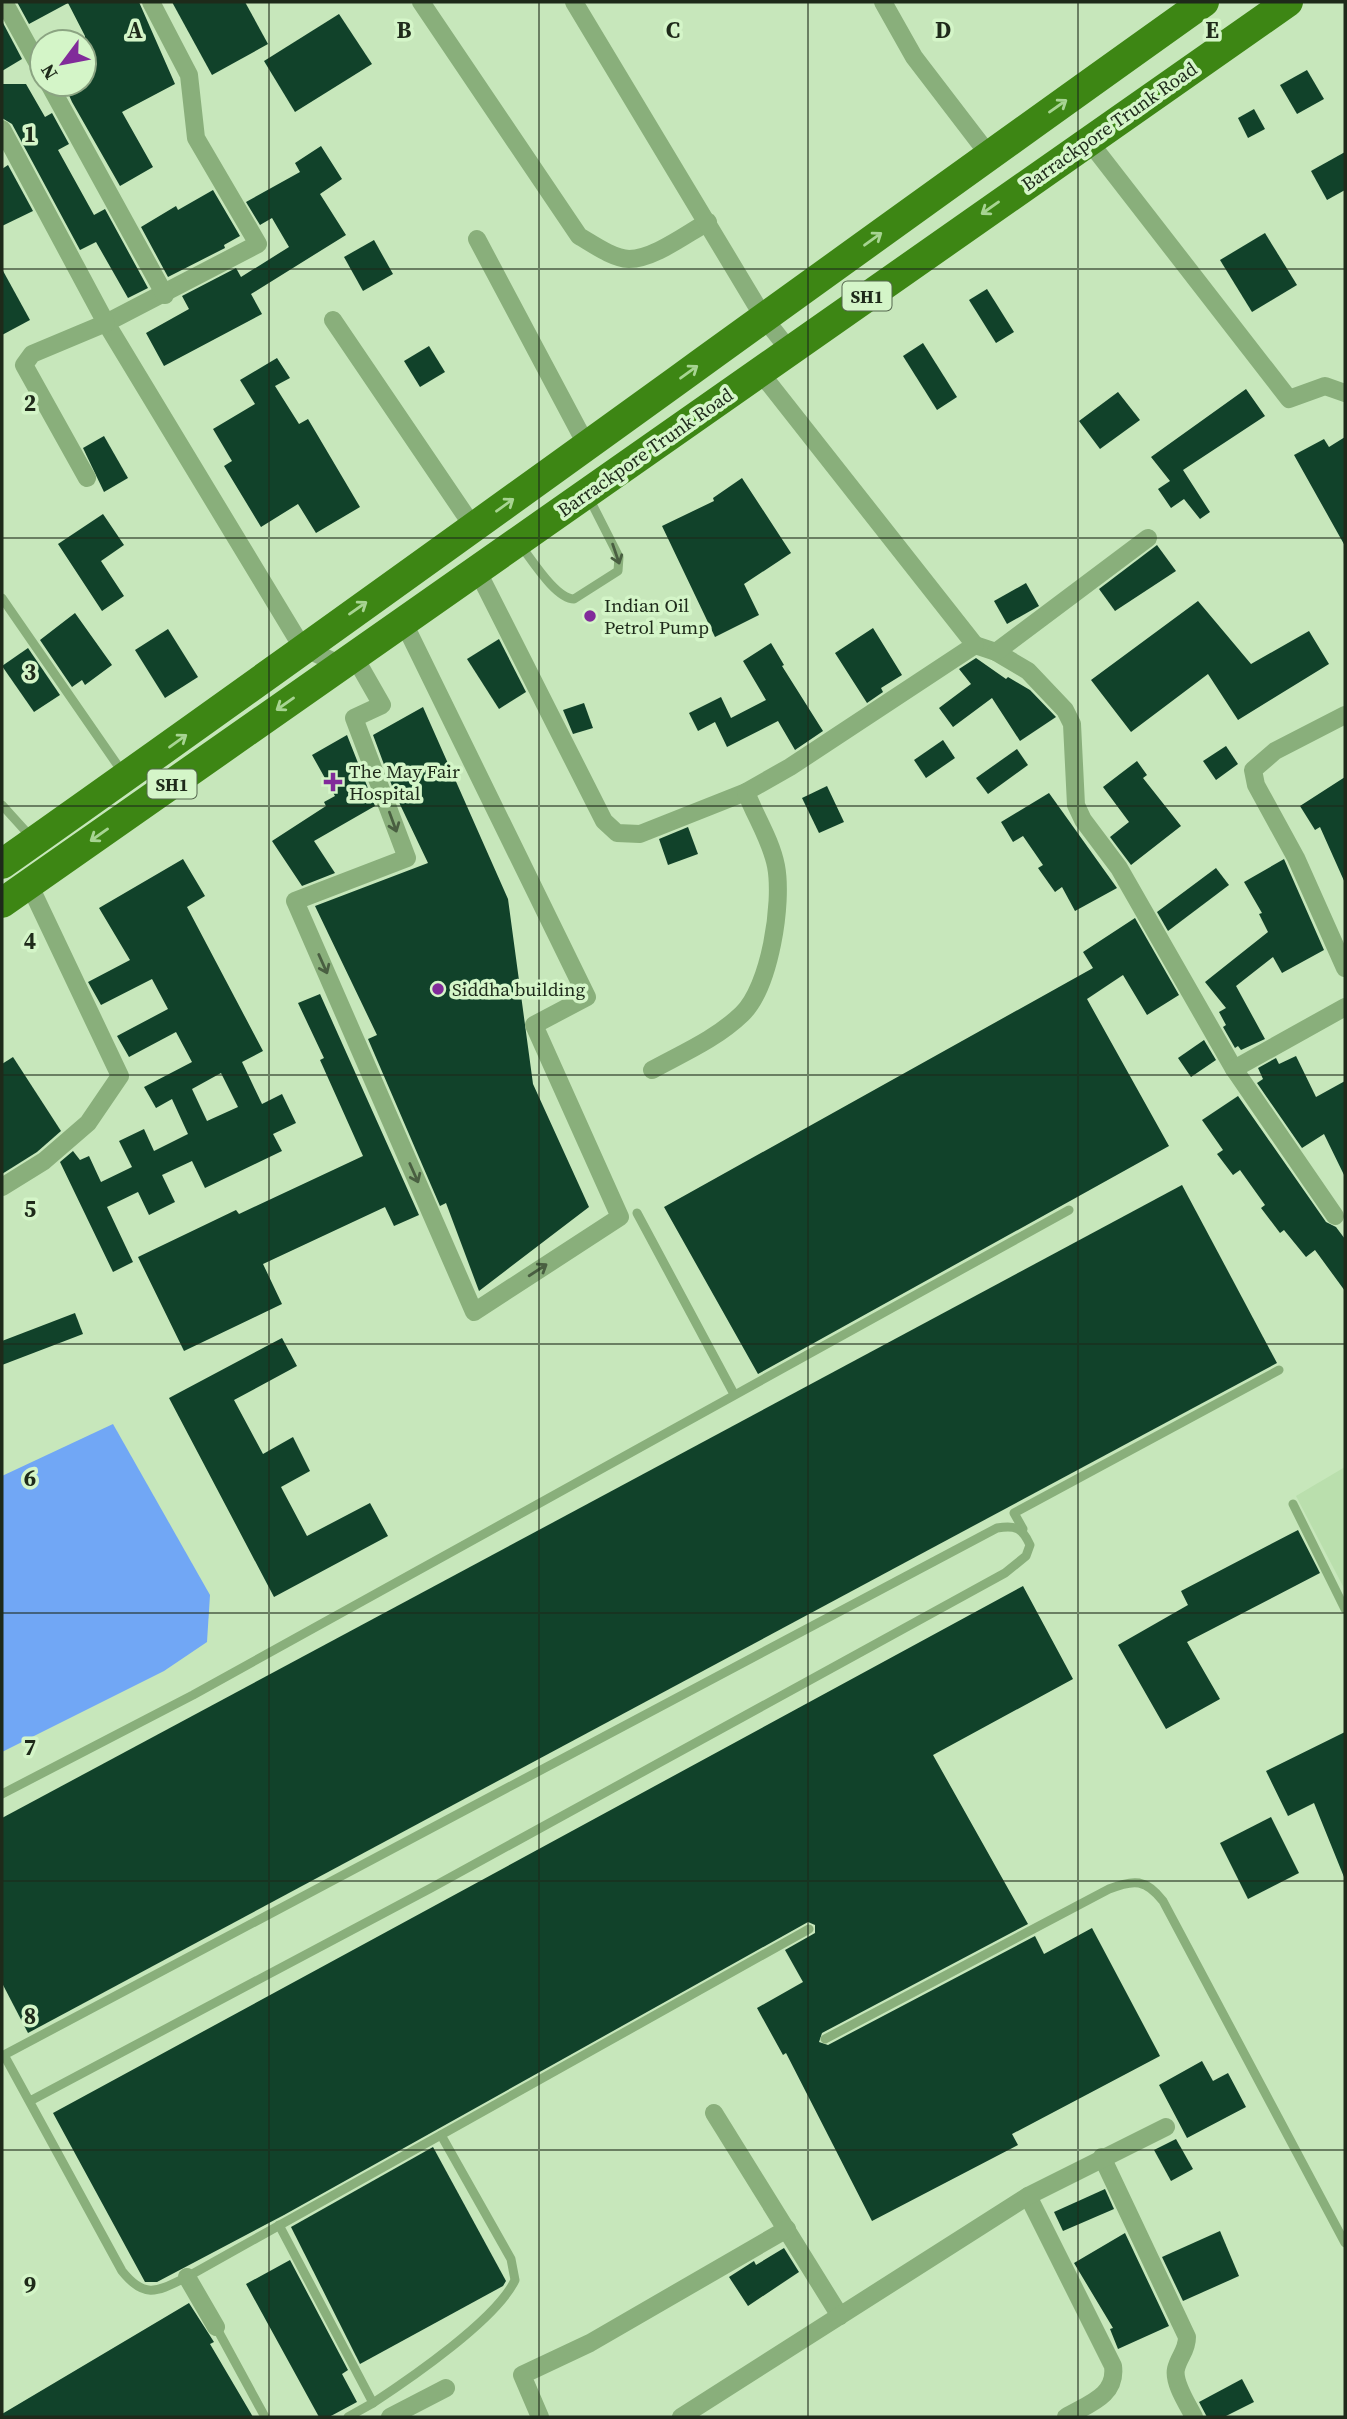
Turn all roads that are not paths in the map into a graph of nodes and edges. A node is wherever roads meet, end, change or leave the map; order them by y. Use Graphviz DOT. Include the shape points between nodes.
graph roads {
  1 [pos="4,2"];
  2 [pos="151,2"];
  3 [pos="421,2"];
  4 [pos="574,2"];
  5 [pos="883,2"];
  6 [pos="1204,2"];
  7 [pos="1288,2"];
  8 [pos="28,46"];
  9 [pos="57,98"];
  10 [pos="2,129"];
  11 [pos="1088,140"];
  12 [pos="989,155"];
  13 [pos="708,222"];
  14 [pos="477,239"];
  15 [pos="165,295"];
  16 [pos="764,318"];
  17 [pos="333,320"];
  18 [pos="106,323"];
  19 [pos="790,351"];
  20 [pos="760,372"];
  21 [pos="1345,393"];
  22 [pos="587,446"];
  23 [pos="88,478"];
  24 [pos="587,493"];
  25 [pos="474,527"];
  26 [pos="1148,538"];
  27 [pos="518,541"];
  28 [pos="477,570"];
  29 [pos="2,598"];
  30 [pos="403,621"];
  31 [pos="975,645"];
  32 [pos="302,647"];
  33 [pos="996,652"];
  34 [pos="348,660"];
  35 [pos="1345,715"];
  36 [pos="127,777"];
  37 [pos="746,792"];
  38 [pos="2,805"];
  39 [pos="35,841"];
  40 [pos="2,864"];
  41 [pos="30,884"];
  42 [pos="2,903"];
  43 [pos="1345,968"];
  44 [pos="1345,1007"];
  45 [pos="1234,1069"];
  46 [pos="652,1070"];
  47 [pos="2,1187"];
  48 [pos="1069,1210"];
  49 [pos="637,1213"];
  50 [pos="1335,1216"];
  51 [pos="1279,1370"];
  52 [pos="734,1394"];
  53 [pos="1293,1504"];
  54 [pos="1024,1531"];
  55 [pos="1345,1609"];
  56 [pos="2,1794"];
  57 [pos="809,1929"];
  58 [pos="825,2039"];
  59 [pos="3,2054"];
  60 [pos="30,2101"];
  61 [pos="714,2113"];
  62 [pos="1166,2127"];
  63 [pos="441,2135"];
  64 [pos="1102,2157"];
  65 [pos="1028,2196"];
  66 [pos="279,2225"];
  67 [pos="787,2229"];
  68 [pos="1345,2243"];
  69 [pos="187,2277"];
  70 [pos="840,2316"];
  71 [pos="216,2327"];
  72 [pos="446,2388"];
  73 [pos="373,2403"];
  74 [pos="265,2417"];
  75 [pos="348,2417"];
  76 [pos="390,2417"];
  77 [pos="540,2417"];
  78 [pos="681,2417"];
  79 [pos="1066,2417"];
  80 [pos="1194,2417"];
  1 -- 8 [label="street"];
  2 -- 15 [label="street" via="189,75 196,138 258,244"];
  3 -- 13 [label="street" via="579,236 629,259"];
  4 -- 13 [label="street"];
  5 -- 12 [label="street" via="914,57"];
  12 -- 6 [label="main road, Barrackpore Trunk Road / SH1, one-way"];
  7 -- 11 [label="main road, Barrackpore Trunk Road / SH1"];
  9 -- 15 [label="street"];
  10 -- 18 [label="street"];
  11 -- 19 [label="main road, Barrackpore Trunk Road / SH1, one-way"];
  11 -- 21 [label="street" via="1289,399 1325,386"];
  16 -- 12 [label="main road, Barrackpore Trunk Road / SH1, one-way"];
  13 -- 16 [label="street"];
  14 -- 22 [label="street"];
  15 -- 18 [label="street"];
  16 -- 19 [label="street"];
  22 -- 16 [label="main road, Barrackpore Trunk Road / SH1, one-way"];
  17 -- 25 [label="street"];
  18 -- 23 [label="street" via="32,354 24,365"];
  18 -- 32 [label="street"];
  19 -- 20 [label="main road, Barrackpore Trunk Road / SH1"];
  20 -- 24 [label="main road, Barrackpore Trunk Road / SH1"];
  20 -- 31 [label="street"];
  25 -- 22 [label="main road, Barrackpore Trunk Road / SH1, one-way"];
  24 -- 27 [label="main road, Barrackpore Trunk Road / SH1"];
  24 -- 27 [label="lane, one-way" via="620,558 618,571 610,578 568,599"];
  32 -- 25 [label="main road, Barrackpore Trunk Road / SH1, one-way"];
  26 -- 33 [label="street"];
  27 -- 28 [label="main road, Barrackpore Trunk Road / SH1"];
  28 -- 30 [label="main road, Barrackpore Trunk Road / SH1"];
  28 -- 37 [label="street" via="604,821 617,833 640,834"];
  29 -- 36 [label="lane"];
  30 -- 34 [label="main road, Barrackpore Trunk Road / SH1"];
  34 -- 30 [label="street, one-way" via="382,705 354,718 407,858 295,901 474,1312 620,1217 534,1025 587,997"];
  31 -- 33 [label="street"];
  31 -- 37 [label="street"];
  32 -- 34 [label="street"];
  36 -- 32 [label="main road, Barrackpore Trunk Road / SH1, one-way"];
  33 -- 45 [label="street" via="1027,671 1065,710 1072,724 1076,805 1119,868"];
  34 -- 41 [label="main road, Barrackpore Trunk Road / SH1, one-way"];
  35 -- 43 [label="street" via="1275,751 1253,770 1256,785 1296,858"];
  36 -- 39 [label="main road, Barrackpore Trunk Road / SH1"];
  37 -- 46 [label="street" via="776,864 779,891 765,969 745,1012 721,1032"];
  38 -- 39 [label="lane"];
  39 -- 40 [label="main road, Barrackpore Trunk Road / SH1"];
  41 -- 42 [label="main road, Barrackpore Trunk Road / SH1"];
  41 -- 47 [label="street" via="120,1076 88,1123 44,1161"];
  44 -- 45 [label="street"];
  45 -- 50 [label="street"];
  48 -- 52 [label="lane"];
  49 -- 52 [label="lane"];
  51 -- 54 [label="lane" via="1014,1513"];
  52 -- 56 [label="lane" via="193,1695"];
  53 -- 55 [label="lane"];
  54 -- 59 [label="lane" via="1012,1525 997,1528"];
  54 -- 60 [label="lane" via="1030,1545 1026,1556 1005,1573 431,1888"];
  57 -- 63 [label="lane"];
  58 -- 68 [label="lane" via="1109,1889 1140,1881 1163,1901"];
  59 -- 60 [label="lane"];
  60 -- 69 [label="lane" via="131,2282 149,2291"];
  61 -- 67 [label="street"];
  62 -- 64 [label="street"];
  63 -- 66 [label="lane"];
  63 -- 73 [label="lane" via="511,2259 515,2280 502,2301 450,2347"];
  64 -- 65 [label="street"];
  64 -- 80 [label="street" via="1187,2337 1187,2348 1176,2369 1177,2382"];
  65 -- 70 [label="street"];
  65 -- 79 [label="street" via="1113,2366 1115,2381 1108,2392"];
  66 -- 69 [label="lane"];
  66 -- 73 [label="lane"];
  67 -- 70 [label="street"];
  67 -- 77 [label="street" via="590,2343 522,2375"];
  69 -- 71 [label="street"];
  70 -- 78 [label="street"];
  71 -- 74 [label="lane"];
  72 -- 76 [label="street"];
  73 -- 75 [label="lane"];
}
